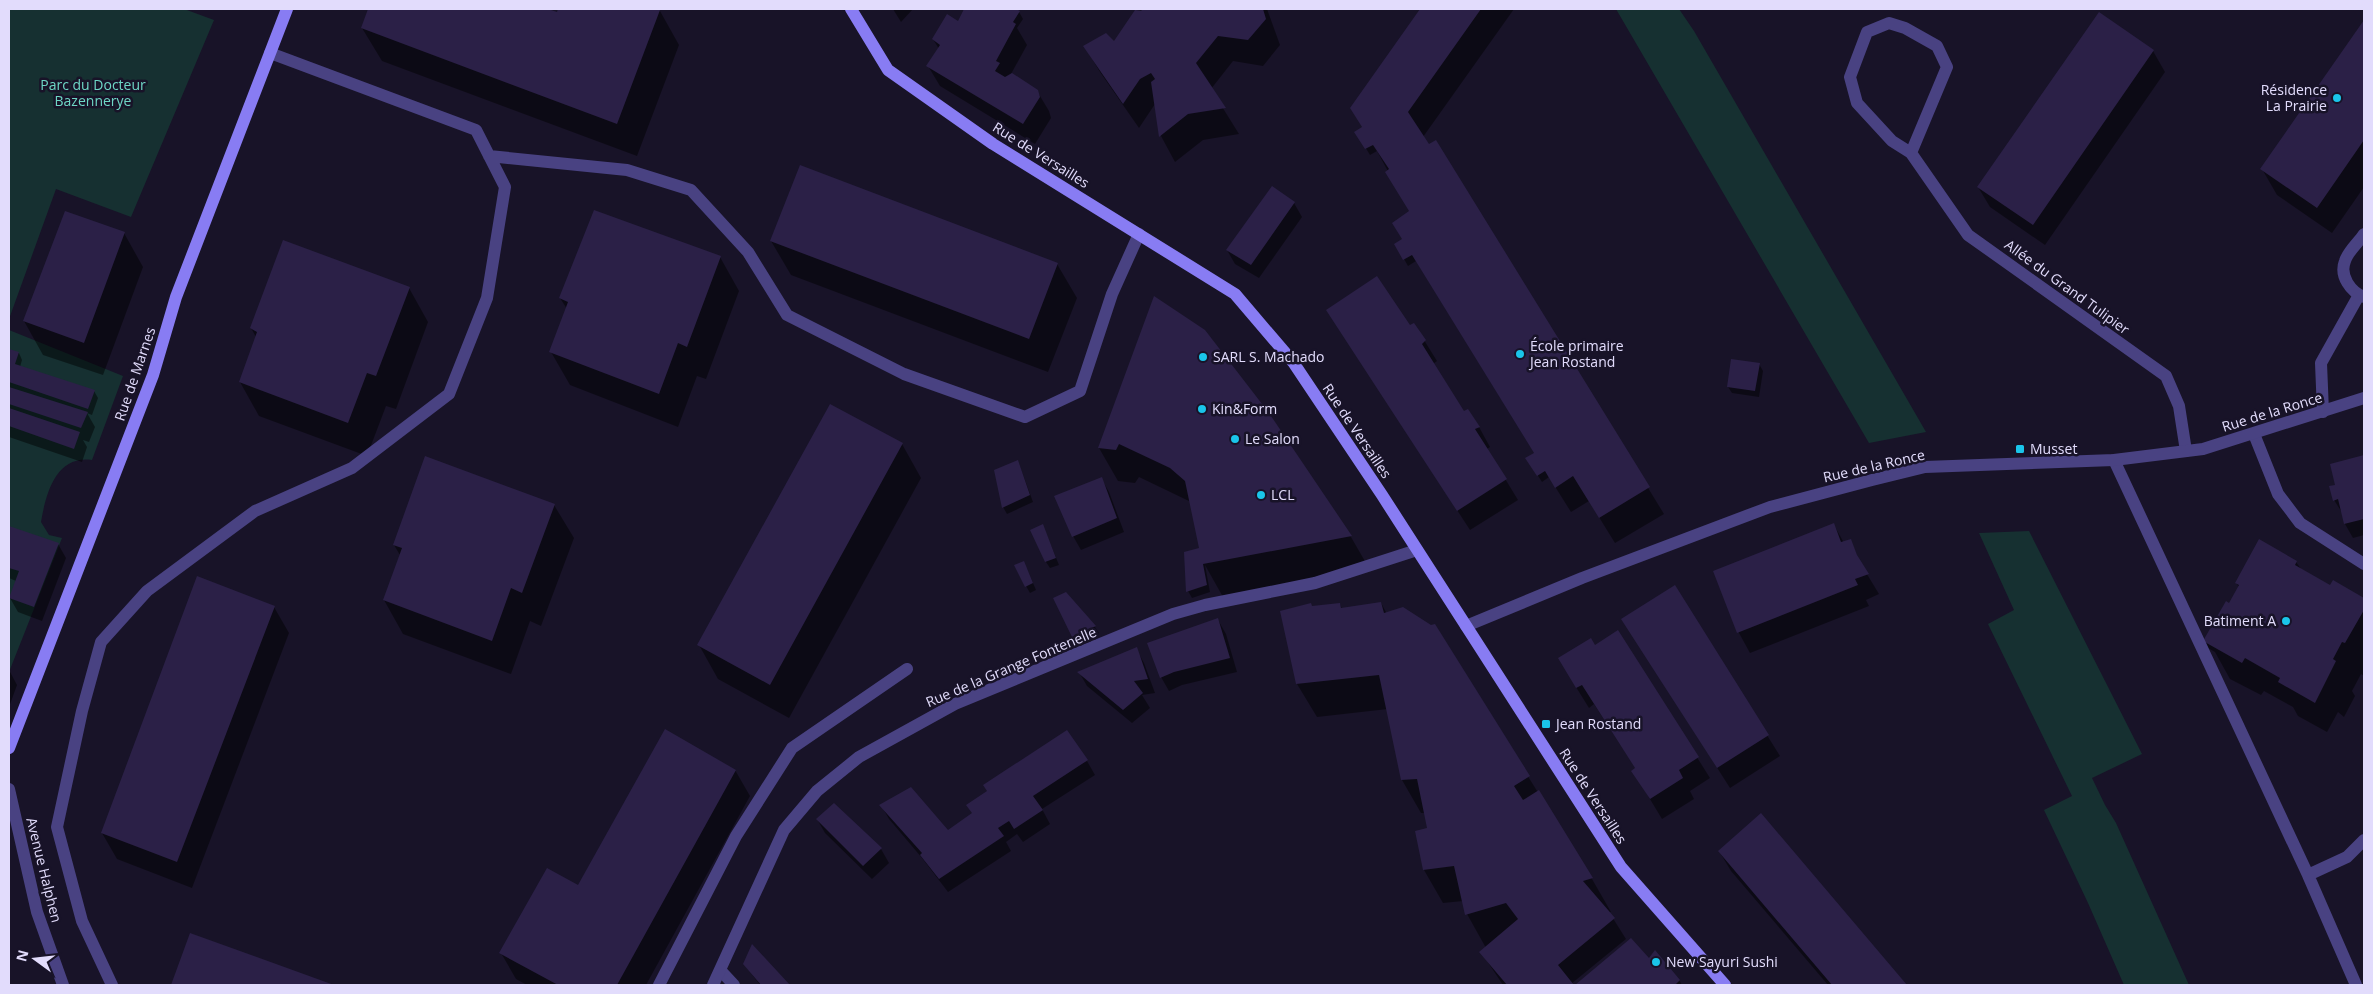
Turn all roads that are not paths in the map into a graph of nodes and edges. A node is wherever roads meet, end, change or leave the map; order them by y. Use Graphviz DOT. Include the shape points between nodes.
graph roads {
  1 [pos="287,9"];
  2 [pos="851,9"];
  3 [pos="270,53"];
  4 [pos="1911,153"];
  5 [pos="489,156"];
  6 [pos="1138,234"];
  7 [pos="2364,234"];
  8 [pos="2361,296"];
  9 [pos="2364,398"];
  10 [pos="2323,412"];
  11 [pos="2254,434"];
  12 [pos="2186,451"];
  13 [pos="2114,460"];
  14 [pos="1417,550"];
  15 [pos="2364,564"];
  16 [pos="1466,626"];
  17 [pos="907,669"];
  18 [pos="9,748"];
  19 [pos="9,789"];
  20 [pos="2364,840"];
  21 [pos="2308,875"];
  22 [pos="721,971"];
  23 [pos="63,985"];
  24 [pos="112,985"];
  25 [pos="659,985"];
  26 [pos="713,985"];
  27 [pos="734,985"];
  28 [pos="1725,985"];
  29 [pos="2356,985"];
  1 -- 3 [label="main road, Rue de Marnes"];
  2 -- 6 [label="main road, Rue de Versailles" via="888,70 993,144"];
  3 -- 5 [label="street" via="476,130"];
  3 -- 18 [label="main road, Rue de Marnes" via="176,298 153,375"];
  4 -- 4 [label="street, Allée du Grand Tulipier" via="1892,141 1857,103 1850,77 1867,32 1889,23 1937,46 1947,67"];
  4 -- 12 [label="street, Allée du Grand Tulipier" via="1968,235 2166,376 2179,406"];
  5 -- 6 [label="street" via="626,170 691,190 748,252 787,315 904,374 1025,417 1080,391 1112,294"];
  5 -- 24 [label="street" via="505,187 487,298 449,394 352,468 255,511 147,591 102,642 82,711 57,827 82,921"];
  6 -- 14 [label="main road, Rue de Versailles" via="1235,294 1293,362"];
  7 -- 8 [label="street" via="2345,261 2344,273 2347,282"];
  8 -- 10 [label="street" via="2321,363"];
  9 -- 10 [label="street, Rue de la Ronce"];
  10 -- 11 [label="street, Rue de la Ronce"];
  11 -- 12 [label="street, Rue de la Ronce"];
  11 -- 15 [label="street" via="2278,494 2300,523"];
  12 -- 13 [label="street, Rue de la Ronce"];
  13 -- 16 [label="street, Rue de la Ronce" via="1925,467 1788,502 1591,575"];
  13 -- 21 [label="street"];
  14 -- 16 [label="main road, Rue de Versailles"];
  14 -- 22 [label="street, Rue de la Grange Fontenelle" via="1315,584 1174,614 955,704 859,757 818,790 784,830"];
  16 -- 28 [label="main road, Rue de Versailles" via="1622,867"];
  17 -- 25 [label="street" via="792,748 736,836"];
  19 -- 23 [label="street, Avenue Halphen" via="37,912"];
  20 -- 21 [label="street" via="2347,857"];
  21 -- 29 [label="street"];
  22 -- 26 [label="street, Rue de la Grange Fontenelle"];
  22 -- 27 [label="street"];
}
